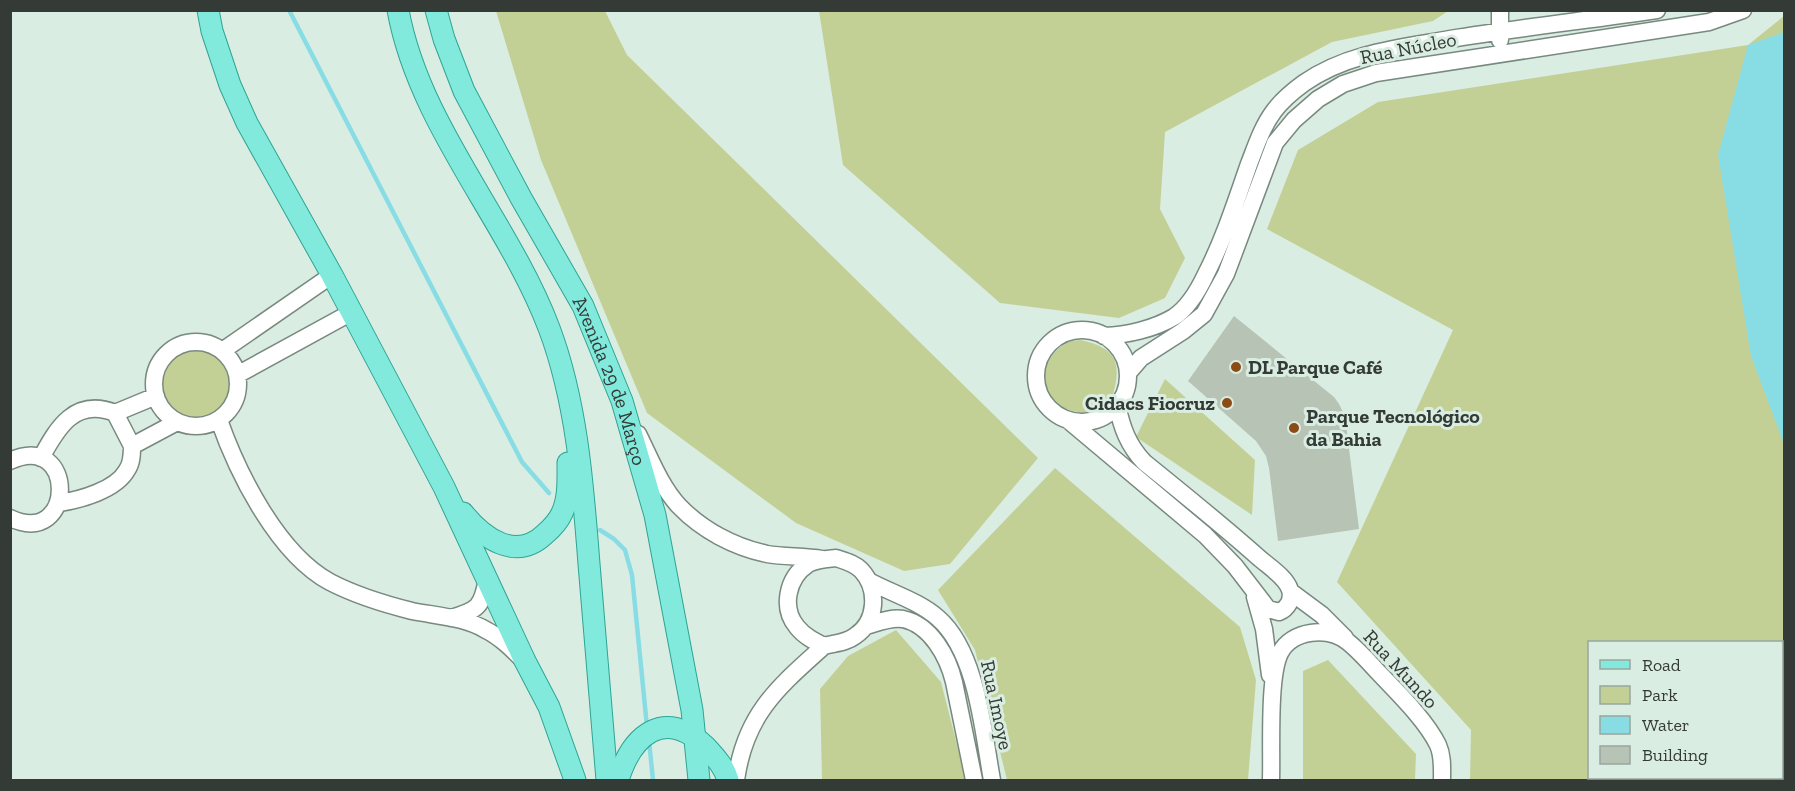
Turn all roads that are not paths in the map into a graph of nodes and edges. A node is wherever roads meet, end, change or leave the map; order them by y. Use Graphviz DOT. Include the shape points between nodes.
graph roads {
  1 [pos="208,10"];
  2 [pos="398,10"];
  3 [pos="436,10"];
  4 [pos="1500,10"];
  5 [pos="1657,10"];
  6 [pos="1743,10"];
  7 [pos="1500,31"];
  8 [pos="1499,53"];
  9 [pos="332,275"];
  10 [pos="352,312"];
  11 [pos="1104,336"];
  12 [pos="222,351"];
  13 [pos="1128,373"];
  14 [pos="237,375"];
  15 [pos="156,396"];
  16 [pos="622,401"];
  17 [pos="1117,405"];
  18 [pos="571,408"];
  19 [pos="115,413"];
  20 [pos="219,420"];
  21 [pos="1068,420"];
  22 [pos="177,422"];
  23 [pos="132,446"];
  24 [pos="41,458"];
  25 [pos="10,461"];
  26 [pos="444,487"];
  27 [pos="59,503"];
  28 [pos="10,518"];
  29 [pos="822,559"];
  30 [pos="487,579"];
  31 [pos="869,582"];
  32 [pos="1253,590"];
  33 [pos="1291,592"];
  34 [pos="450,618"];
  35 [pos="866,626"];
  36 [pos="1347,641"];
  37 [pos="824,646"];
  38 [pos="525,661"];
  39 [pos="1272,699"];
  40 [pos="689,734"];
  41 [pos="621,771"];
  42 [pos="575,780"];
  43 [pos="607,780"];
  44 [pos="699,780"];
  45 [pos="728,780"];
  46 [pos="736,780"];
  47 [pos="974,780"];
  48 [pos="992,780"];
  49 [pos="1271,780"];
  50 [pos="1442,780"];
  1 -- 9 [label="main road" via="230,85"];
  2 -- 18 [label="main road, Avenida 29 de Março" via="419,81 535,294 550,330"];
  3 -- 16 [label="main road, Avenida 29 de Março" via="464,91 583,306"];
  4 -- 7 [label="street"];
  5 -- 7 [label="street, Rua Núcleo"];
  6 -- 8 [label="street, Rua Núcleo" via="1709,22"];
  7 -- 8 [label="street"];
  7 -- 11 [label="street, Rua Núcleo" via="1364,55 1330,68 1292,93 1273,112 1262,133 1213,260 1187,305 1174,317 1156,325"];
  8 -- 13 [label="street, Rua Núcleo" via="1376,73 1343,84 1317,99 1275,143 1226,274 1204,314 1141,358"];
  9 -- 10 [label="main road"];
  9 -- 12 [label="street"];
  10 -- 14 [label="street"];
  10 -- 26 [label="main road"];
  11 -- 13 [label="street" via="1118,348"];
  11 -- 21 [label="street" via="1074,330 1051,342 1042,354 1037,368 1040,395 1052,410"];
  12 -- 14 [label="street"];
  12 -- 15 [label="street" via="197,342 173,349 157,370"];
  13 -- 17 [label="street" via="1124,394"];
  14 -- 20 [label="street" via="234,402"];
  15 -- 19 [label="street"];
  15 -- 22 [label="street" via="160,406"];
  16 -- 29 [label="street" via="678,506 707,530 740,546 769,554"];
  16 -- 40 [label="main road, Avenida 29 de Março" via="655,515 692,710"];
  17 -- 21 [label="street" via="1095,420"];
  17 -- 33 [label="street" via="1127,440 1138,456 1284,580"];
  18 -- 26 [label="main road" via="568,491 563,512 538,541 510,546 484,536"];
  18 -- 43 [label="main road, Avenida 29 de Março" via="584,501"];
  19 -- 23 [label="street"];
  19 -- 24 [label="street" via="98,408 72,417 58,427"];
  20 -- 22 [label="street" via="205,426"];
  20 -- 34 [label="street" via="248,485 281,538 302,562 329,581 369,598"];
  21 -- 32 [label="street" via="1205,535"];
  22 -- 23 [label="street"];
  23 -- 27 [label="street" via="129,468 116,481 90,495"];
  24 -- 25 [label="street" via="19,457"];
  24 -- 27 [label="street" via="57,472 61,482"];
  26 -- 30 [label="main road"];
  27 -- 28 [label="street" via="48,517 39,521 28,523"];
  29 -- 31 [label="street" via="849,562"];
  29 -- 37 [label="street" via="798,573 790,585 788,599 795,626"];
  30 -- 34 [label="street" via="484,598 476,609"];
  30 -- 38 [label="main road"];
  31 -- 35 [label="street" via="874,604"];
  31 -- 48 [label="street, Rua Imoye" via="924,608 954,636 970,669"];
  32 -- 33 [label="street" via="1268,609 1278,612 1289,603"];
  32 -- 39 [label="street" via="1267,648"];
  33 -- 36 [label="street" via="1322,615"];
  34 -- 38 [label="street" via="486,630"];
  35 -- 37 [label="street" via="844,642"];
  35 -- 47 [label="street, Rua Imoye" via="902,619 929,635 944,653 954,682"];
  36 -- 39 [label="street, Rua Mundo" via="1322,632 1296,637 1284,646 1275,669"];
  36 -- 50 [label="street, Rua Mundo" via="1433,736 1442,758"];
  37 -- 46 [label="street" via="762,708 747,734"];
  38 -- 42 [label="main road" via="549,707"];
  39 -- 49 [label="street, Rua Mundo"];
  40 -- 41 [label="main road" via="668,726 657,728 631,748"];
  40 -- 44 [label="main road, Avenida 29 de Março"];
  40 -- 45 [label="main road" via="719,762"];
}
